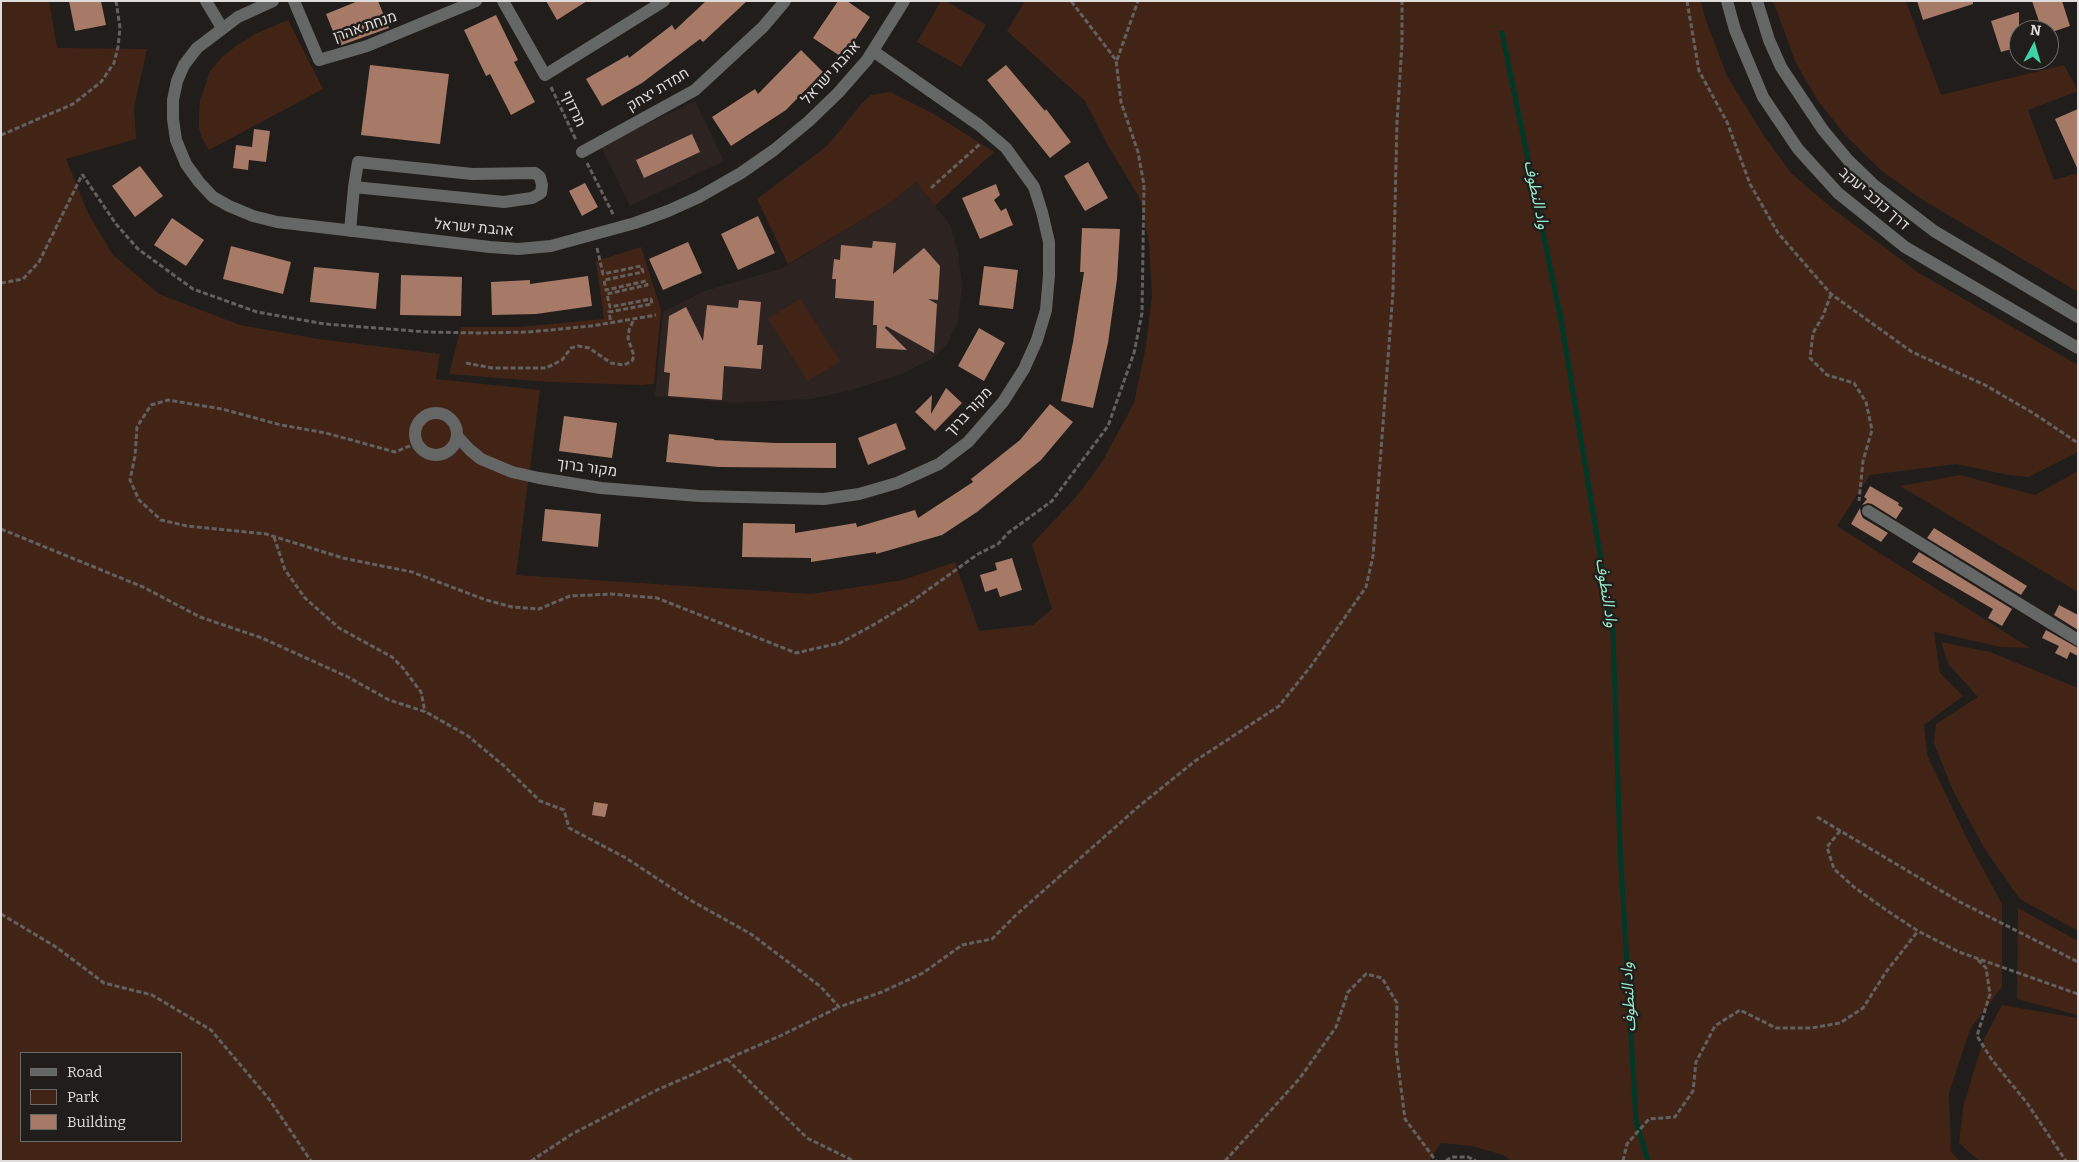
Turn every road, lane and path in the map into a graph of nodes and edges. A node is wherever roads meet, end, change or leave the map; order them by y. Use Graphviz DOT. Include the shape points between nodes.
graph roads {
  1 [pos="116,1"];
  2 [pos="206,1"];
  3 [pos="273,1"];
  4 [pos="294,1"];
  5 [pos="476,1"];
  6 [pos="504,1"];
  7 [pos="664,1"];
  8 [pos="785,1"];
  9 [pos="904,1"];
  10 [pos="1070,1"];
  11 [pos="1138,1"];
  12 [pos="1402,1"];
  13 [pos="1687,1"];
  14 [pos="1727,1"];
  15 [pos="1757,1"];
  16 [pos="222,28"];
  17 [pos="873,51"];
  18 [pos="1116,60"];
  19 [pos="545,75"];
  20 [pos="990,134"];
  21 [pos="1,135"];
  22 [pos="582,152"];
  23 [pos="354,187"];
  24 [pos="931,188"];
  25 [pos="620,228"];
  26 [pos="350,231"];
  27 [pos="594,235"];
  28 [pos="1,283"];
  29 [pos="1830,294"];
  30 [pos="656,315"];
  31 [pos="2078,316"];
  32 [pos="634,319"];
  33 [pos="611,323"];
  34 [pos="2078,348"];
  35 [pos="466,363"];
  36 [pos="457,436"];
  37 [pos="417,443"];
  38 [pos="2078,443"];
  39 [pos="446,452"];
  40 [pos="481,459"];
  41 [pos="1868,511"];
  42 [pos="1,529"];
  43 [pos="274,537"];
  44 [pos="2078,640"];
  45 [pos="426,712"];
  46 [pos="1817,817"];
  47 [pos="1840,831"];
  48 [pos="1,914"];
  49 [pos="1918,931"];
  50 [pos="1975,958"];
  51 [pos="2078,962"];
  52 [pos="2078,994"];
  53 [pos="839,1007"];
  54 [pos="728,1059"];
  55 [pos="311,1161"];
  56 [pos="532,1161"];
  57 [pos="854,1161"];
  58 [pos="1225,1161"];
  59 [pos="1436,1161"];
  60 [pos="1446,1161"];
  61 [pos="1476,1161"];
  62 [pos="1623,1161"];
  63 [pos="2066,1161"];
  1 -- 21 [label="path" via="120,28 118,47 114,63 101,82 73,104"];
  2 -- 16 [label="street"];
  3 -- 16 [label="street, אהבת ישראל"];
  4 -- 5 [label="street, מנחת אהרן" via="319,60 367,46"];
  6 -- 19 [label="street"];
  7 -- 19 [label="street"];
  8 -- 22 [label="street, חמדת יצחק" via="763,27 694,90"];
  9 -- 17 [label="street, אהבת ישראל"];
  10 -- 18 [label="path"];
  11 -- 18 [label="path"];
  12 -- 53 [label="path" via="1392,292 1373,556 1366,587 1279,706 1195,761 1138,807 992,939 962,946 923,973"];
  13 -- 29 [label="path" via="1699,71 1727,122 1750,184 1778,233"];
  14 -- 34 [label="street, דרך כוכב יעקב" via="1735,30 1763,97 1798,149 1838,193 1905,247"];
  15 -- 31 [label="street, דרך כוכב יעקב" via="1781,67 1823,130 1848,160 1874,185 1934,231"];
  16 -- 26 [label="street, אהבת ישראל" via="197,48 184,64 177,82 173,119 176,140 186,164 213,197 229,206 277,222"];
  17 -- 20 [label="street, מקור ברוך"];
  17 -- 25 [label="street, אהבת ישראל" via="838,93 774,150 699,197"];
  18 -- 43 [label="path" via="1121,102 1138,152 1144,185 1144,257 1142,313 1136,345 1108,426 1052,501 998,544 978,554 875,624 840,643 796,654 657,598 611,594 570,596 539,609 512,608 412,572 343,558"];
  19 -- 22 [label="path, תרדוף"];
  20 -- 24 [label="path"];
  20 -- 40 [label="street, מקור ברוך" via="1006,148 1034,187 1042,212 1049,242 1046,310 1024,369 1003,402 968,442 939,464 897,483 859,494 824,498 699,496 601,488 512,472"];
  22 -- 25 [label="path, תרדוף"];
  23 -- 23 [label="street" via="504,202 541,194 542,185 535,173 472,174 358,162"];
  23 -- 26 [label="street"];
  25 -- 27 [label="street, אהבת ישראל"];
  26 -- 27 [label="street, אהבת ישראל" via="518,249 551,246"];
  27 -- 33 [label="path" via="602,274 641,266 643,272 604,280 606,290 646,282 647,285 607,294 610,307 651,299 652,304 609,312"];
  28 -- 33 [label="path" via="23,279 39,262 82,174 138,250 193,289 257,312 325,324 427,332 529,332"];
  29 -- 38 [label="path" via="1912,352 1985,385"];
  29 -- 41 [label="path" via="1813,333 1810,358 1827,376 1854,383 1866,402 1872,430 1863,461 1859,501"];
  30 -- 32 [label="path"];
  32 -- 33 [label="path"];
  32 -- 35 [label="path" via="628,338 634,356 632,362 624,365 578,346 546,368 492,368"];
  36 -- 37 [label="street" via="454,422 435,413 422,418 418,424"];
  36 -- 39 [label="street" via="456,444"];
  36 -- 40 [label="street, מקור ברוך"];
  37 -- 39 [label="street" via="426,453 440,455"];
  37 -- 43 [label="path" via="395,452 222,409 168,400 151,405 137,427 130,480 139,500 161,520"];
  39 -- 40 [label="street"];
  41 -- 44 [label="street"];
  42 -- 45 [label="path" via="143,587 200,618 262,638 348,677 388,700"];
  43 -- 45 [label="path" via="285,570 305,598 339,628 392,657 404,668 421,692"];
  45 -- 53 [label="path" via="468,736 540,801 564,810 569,828 626,858 690,900 751,934 822,987"];
  46 -- 47 [label="path"];
  47 -- 49 [label="path" via="1827,847 1834,869 1854,887"];
  47 -- 51 [label="path" via="1960,902"];
  48 -- 55 [label="path" via="104,983 152,995 211,1030 269,1100"];
  49 -- 50 [label="path"];
  49 -- 62 [label="path" via="1862,1008 1840,1023 1811,1028 1776,1028 1740,1010 1716,1026 1696,1062 1693,1091 1675,1117 1649,1119 1628,1144"];
  50 -- 52 [label="path"];
  50 -- 63 [label="path" via="1986,968 1990,994 1977,1036"];
  53 -- 54 [label="path"];
  54 -- 56 [label="path" via="641,1098 572,1134"];
  54 -- 57 [label="path" via="807,1138"];
  58 -- 59 [label="path" via="1300,1078 1336,1026 1348,992 1366,974 1382,978 1397,1003 1396,1049 1405,1119"];
  60 -- 61 [label="path" via="1450,1158"];
}
